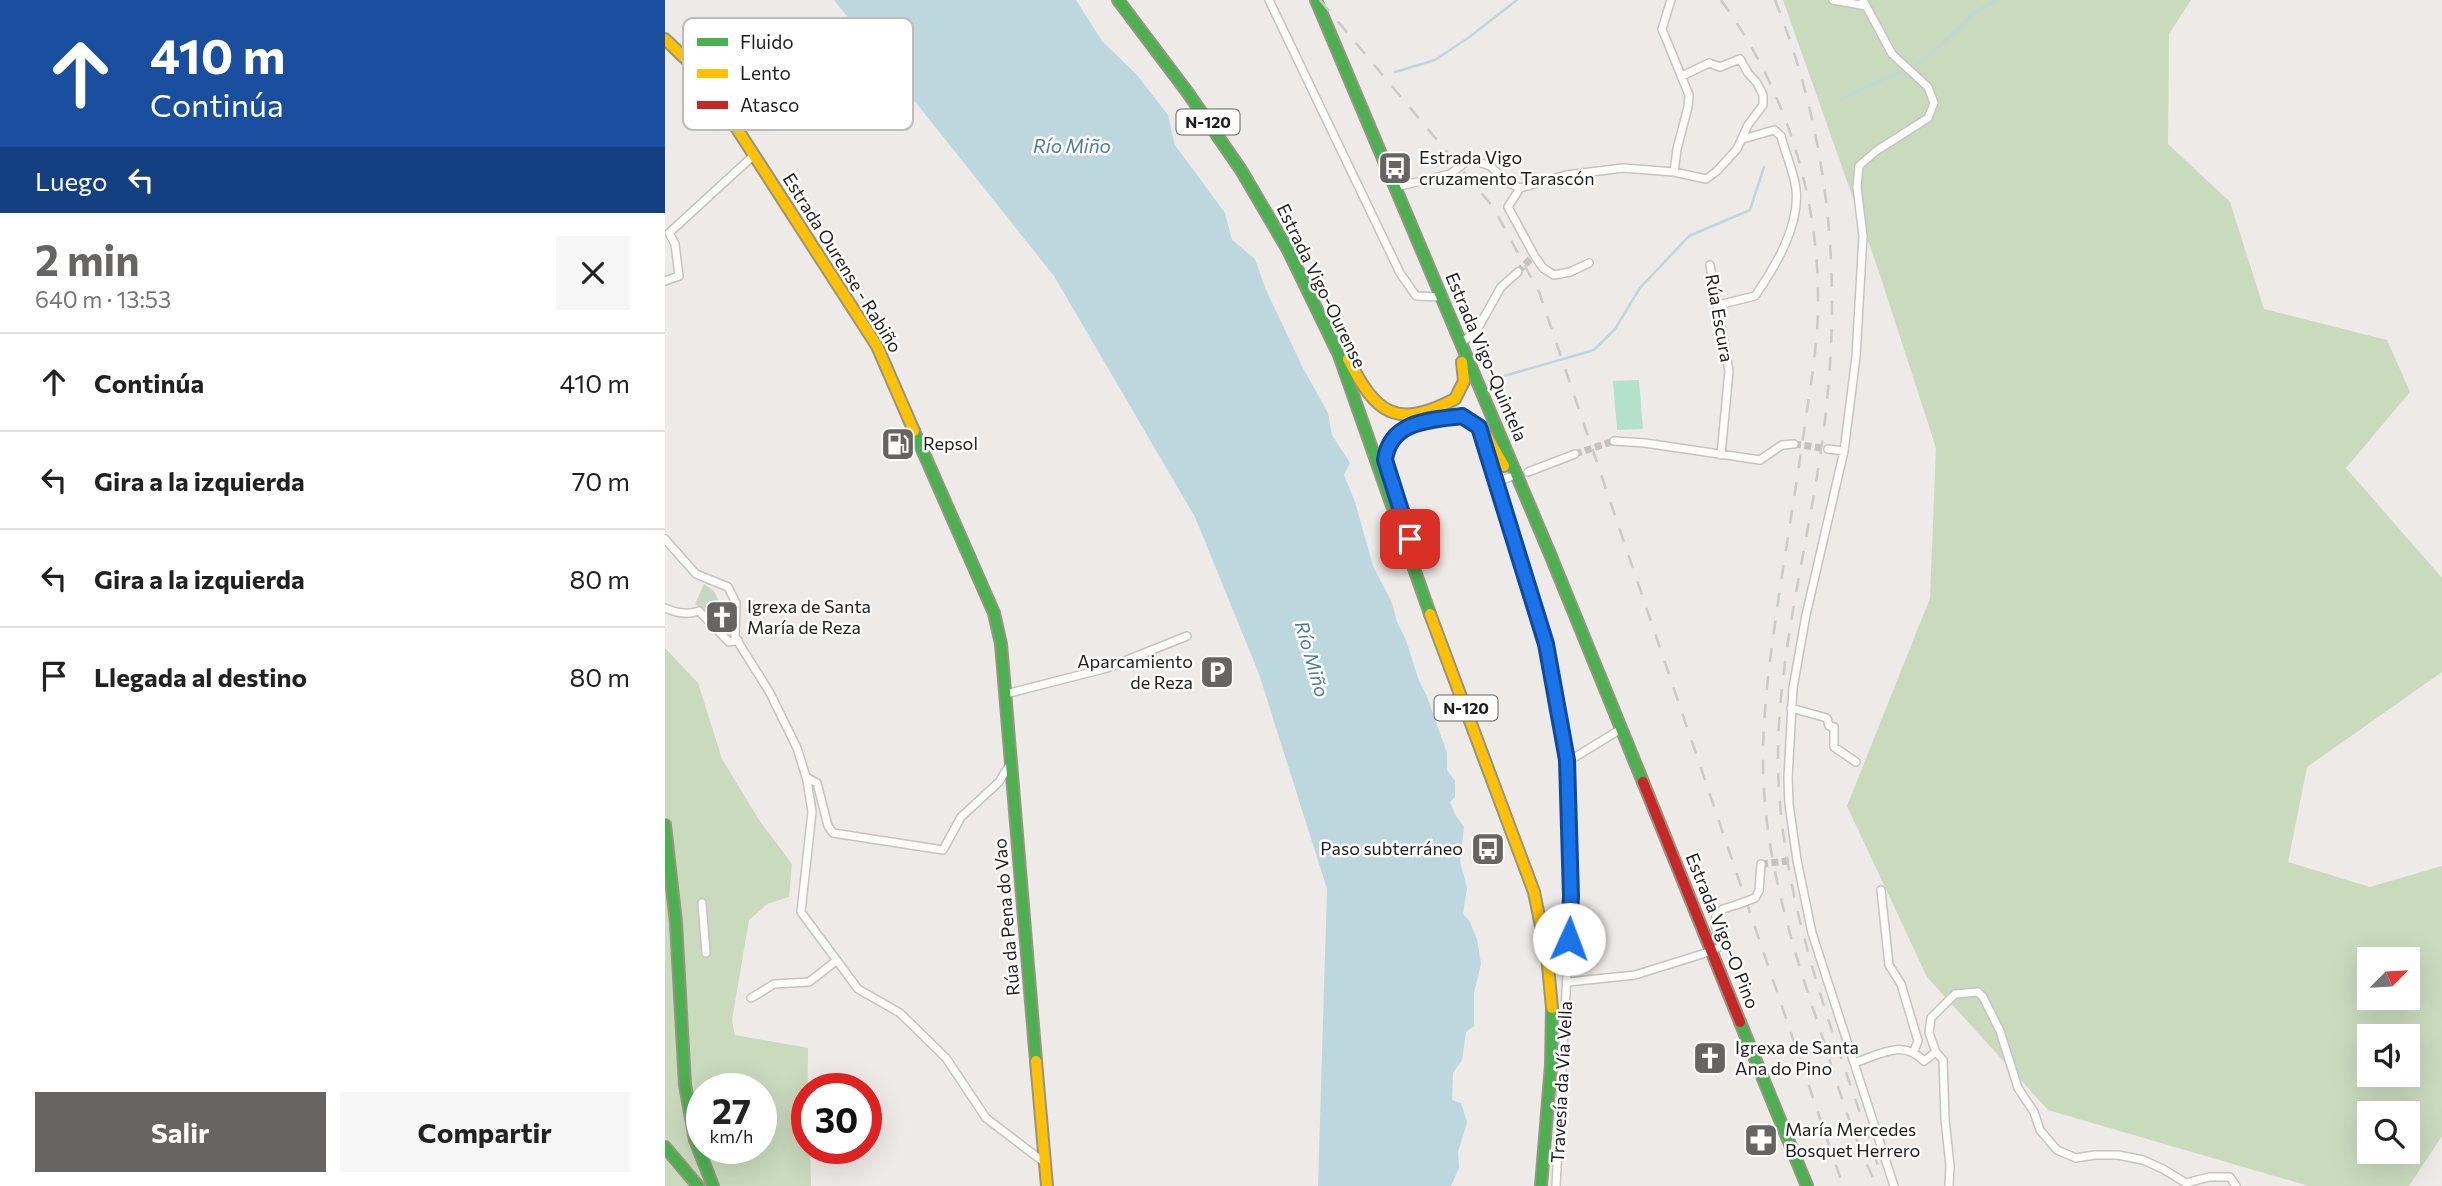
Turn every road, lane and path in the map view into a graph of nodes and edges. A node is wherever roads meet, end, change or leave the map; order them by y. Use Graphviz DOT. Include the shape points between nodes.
graph roads {
  1 [pos="1118,0"];
  2 [pos="1269,0"];
  3 [pos="1316,0"];
  4 [pos="1671,0"];
  5 [pos="1833,0"];
  6 [pos="1865,3"];
  7 [pos="665,39"];
  8 [pos="683,56"];
  9 [pos="1682,76"];
  10 [pos="738,130"];
  11 [pos="1743,139"];
  12 [pos="754,155"];
  13 [pos="1674,172"];
  14 [pos="1396,187"];
  15 [pos="1520,188"];
  16 [pos="1288,250"];
  17 [pos="1588,263"];
  18 [pos="1710,265"];
  19 [pos="1518,272"];
  20 [pos="665,281"];
  21 [pos="1441,297"];
  22 [pos="1718,305"];
  23 [pos="1461,344"];
  24 [pos="1479,427"];
  25 [pos="1614,441"];
  26 [pos="1794,444"];
  27 [pos="1828,449"];
  28 [pos="1844,451"];
  29 [pos="1576,454"];
  30 [pos="1721,455"];
  31 [pos="1510,461"];
  32 [pos="1528,472"];
  33 [pos="1510,477"];
  34 [pos="1496,483"];
  35 [pos="1527,502"];
  36 [pos="665,539"];
  37 [pos="1550,554"];
  38 [pos="665,608"];
  39 [pos="1187,636"];
  40 [pos="738,640"];
  41 [pos="1001,644"];
  42 [pos="1451,670"];
  43 [pos="1006,694"];
  44 [pos="1791,708"];
  45 [pos="1621,729"];
  46 [pos="1567,762"];
  47 [pos="1856,762"];
  48 [pos="1011,763"];
  49 [pos="806,777"];
  50 [pos="665,825"];
  51 [pos="1761,864"];
  52 [pos="1881,890"];
  53 [pos="702,903"];
  54 [pos="1712,951"];
  55 [pos="706,953"];
  56 [pos="836,961"];
  57 [pos="1568,982"];
  58 [pos="751,998"];
  59 [pos="1914,1051"];
  60 [pos="1936,1052"];
  61 [pos="1854,1063"];
  62 [pos="665,1147"];
  63 [pos="665,1159"];
  64 [pos="1045,1163"];
  65 [pos="689,1186"];
  66 [pos="698,1186"];
  67 [pos="713,1186"];
  68 [pos="1047,1186"];
  69 [pos="1541,1186"];
  70 [pos="1556,1186"];
  71 [pos="1807,1186"];
  72 [pos="1894,1186"];
  73 [pos="1949,1186"];
  74 [pos="2236,1186"];
  1 -- 16 [label="main road, Estrada Vigo-Ourense / N-120" via="1241,170"];
  2 -- 21 [label="street" via="1400,273 1416,296"];
  3 -- 14 [label="main road, Estrada Vigo-Quintela"];
  4 -- 9 [label="street" via="1662,29"];
  5 -- 6 [label="street"];
  6 -- 28 [label="street" via="1892,54 1928,87 1934,103 1927,118 1859,166 1863,236 1856,357"];
  7 -- 8 [label="main road, Estrada Ourense - Rabiño"];
  9 -- 11 [label="street" via="1709,63 1720,66 1740,59 1763,94 1763,105"];
  9 -- 13 [label="street" via="1688,107"];
  10 -- 12 [label="main road, Estrada Ourense - Rabiño"];
  11 -- 13 [label="street" via="1706,179"];
  11 -- 22 [label="street" via="1774,130 1781,136 1796,189 1794,216 1755,296"];
  12 -- 20 [label="street" via="669,233 679,276"];
  12 -- 41 [label="main road, Estrada Ourense - Rabiño" via="877,346 994,613"];
  13 -- 15 [label="street" via="1623,168 1566,175"];
  14 -- 15 [label="street, bridge" via="1450,174 1470,159 1490,166"];
  14 -- 21 [label="main road, Estrada Vigo-Quintela"];
  15 -- 17 [label="street" via="1508,206 1543,268 1554,275"];
  16 -- 21 [label="main road" via="1361,385 1375,404 1391,413 1416,414 1455,399 1460,391 1466,371 1443,314"];
  16 -- 42 [label="main road, Estrada Vigo-Ourense / N-120" via="1339,355"];
  18 -- 22 [label="street, Rúa Escura"];
  19 -- 23 [label="street" via="1501,287 1478,328"];
  21 -- 23 [label="main road, Estrada Vigo-Quintela"];
  22 -- 30 [label="street, Rúa Escura" via="1729,370"];
  23 -- 31 [label="main road, Estrada Vigo-Quintela"];
  24 -- 33 [label="main road"];
  24 -- 34 [label="street, Travesía da Vía Vella"];
  24 -- 42 [label="main road" via="1462,416 1407,427 1393,436 1385,460"];
  25 -- 30 [label="street"];
  26 -- 30 [label="street" via="1782,445 1760,460"];
  27 -- 28 [label="street"];
  28 -- 44 [label="street" via="1806,615"];
  29 -- 32 [label="street"];
  31 -- 32 [label="street"];
  31 -- 35 [label="main road, Estrada Vigo-Quintela"];
  32 -- 35 [label="street"];
  33 -- 34 [label="street"];
  33 -- 37 [label="main road"];
  34 -- 46 [label="street, Travesía da Vía Vella" via="1546,644"];
  35 -- 37 [label="main road, Estrada Vigo-Quintela"];
  36 -- 40 [label="street" via="696,574 728,587 736,603"];
  37 -- 45 [label="main road, Estrada Vigo-Quintela"];
  38 -- 40 [label="street" via="692,614 699,611 729,642"];
  39 -- 43 [label="street" via="1107,668"];
  40 -- 49 [label="street" via="770,693"];
  41 -- 43 [label="main road, Rúa da Pena do Vao"];
  42 -- 69 [label="main road, Estrada Vigo-Ourense / N-120" via="1534,892 1545,936 1553,1033"];
  43 -- 48 [label="main road, Rúa da Pena do Vao"];
  44 -- 47 [label="street" via="1828,718 1829,726 1834,727 1834,747"];
  44 -- 61 [label="street" via="1789,804 1797,860 1812,933"];
  45 -- 46 [label="street"];
  45 -- 54 [label="main road, Estrada Vigo-O Pino"];
  46 -- 57 [label="street, Travesía da Vía Vella"];
  48 -- 49 [label="street" via="999,782 961,817 943,849 834,832 828,826 817,783"];
  48 -- 64 [label="main road, Rúa da Pena do Vao"];
  49 -- 56 [label="street" via="812,812 801,912"];
  50 -- 67 [label="main road" via="677,923 685,1085 695,1140"];
  51 -- 54 [label="street, bridge" via="1755,898 1716,916 1721,946"];
  52 -- 59 [label="street" via="1889,965 1901,984 1918,1041"];
  53 -- 55 [label="street"];
  54 -- 57 [label="street" via="1635,975"];
  54 -- 71 [label="main road, Estrada Vigo-O Pino"];
  56 -- 58 [label="street" via="809,982 774,984"];
  56 -- 64 [label="street" via="857,989 900,1013 946,1058 986,1118"];
  57 -- 70 [label="street, Travesía da Vía Vella"];
  59 -- 60 [label="street" via="1924,1061"];
  59 -- 61 [label="street" via="1902,1048"];
  60 -- 73 [label="street" via="1943,1060"];
  60 -- 74 [label="street" via="1929,1033 1931,1018 1955,995 1978,992 2000,1031 2018,1088 2040,1130 2057,1150 2075,1158 2118,1155 2143,1160 2186,1183 2230,1177"];
  61 -- 72 [label="street"];
  62 -- 66 [label="main road"];
  63 -- 65 [label="main road"];
  64 -- 68 [label="main road, Rúa da Pena do Vao"];
}
